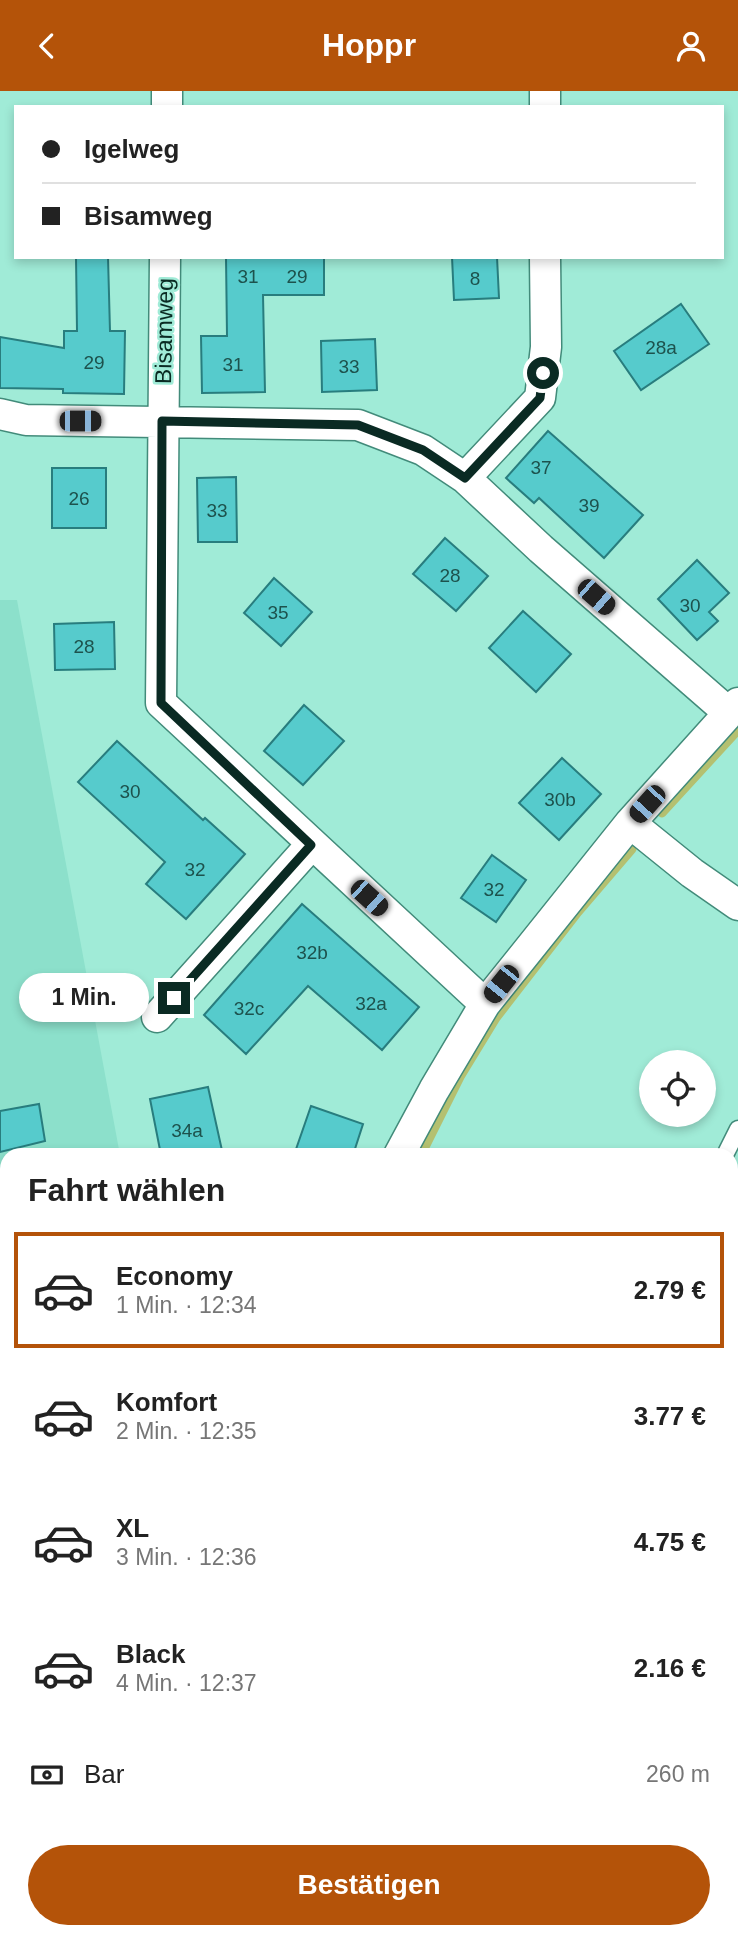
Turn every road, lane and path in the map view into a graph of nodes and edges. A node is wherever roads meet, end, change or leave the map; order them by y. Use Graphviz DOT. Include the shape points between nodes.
graph roads {
  1 [pos="165,259"];
  2 [pos="545,259"];
  3 [pos="0,414"];
  4 [pos="162,421"];
  5 [pos="465,478"];
  6 [pos="734,708"];
  7 [pos="630,823"];
  8 [pos="311,845"];
  9 [pos="738,905"];
  10 [pos="485,1004"];
  11 [pos="157,1017"];
  12 [pos="738,1129"];
  13 [pos="403,1148"];
  14 [pos="728,1148"];
  1 -- 4 [label="street, Bisamweg"];
  2 -- 5 [label="street" via="546,347 540,398"];
  3 -- 4 [label="street" via="26,420"];
  4 -- 5 [label="street" via="358,425 423,450"];
  4 -- 8 [label="street, Bisamweg" via="161,703"];
  5 -- 6 [label="street" via="561,566"];
  6 -- 7 [label="street"];
  7 -- 9 [label="street"];
  7 -- 10 [label="street"];
  8 -- 10 [label="street, Bisamweg"];
  8 -- 11 [label="street"];
  10 -- 13 [label="street"];
  12 -- 14 [label="lane"];
}
